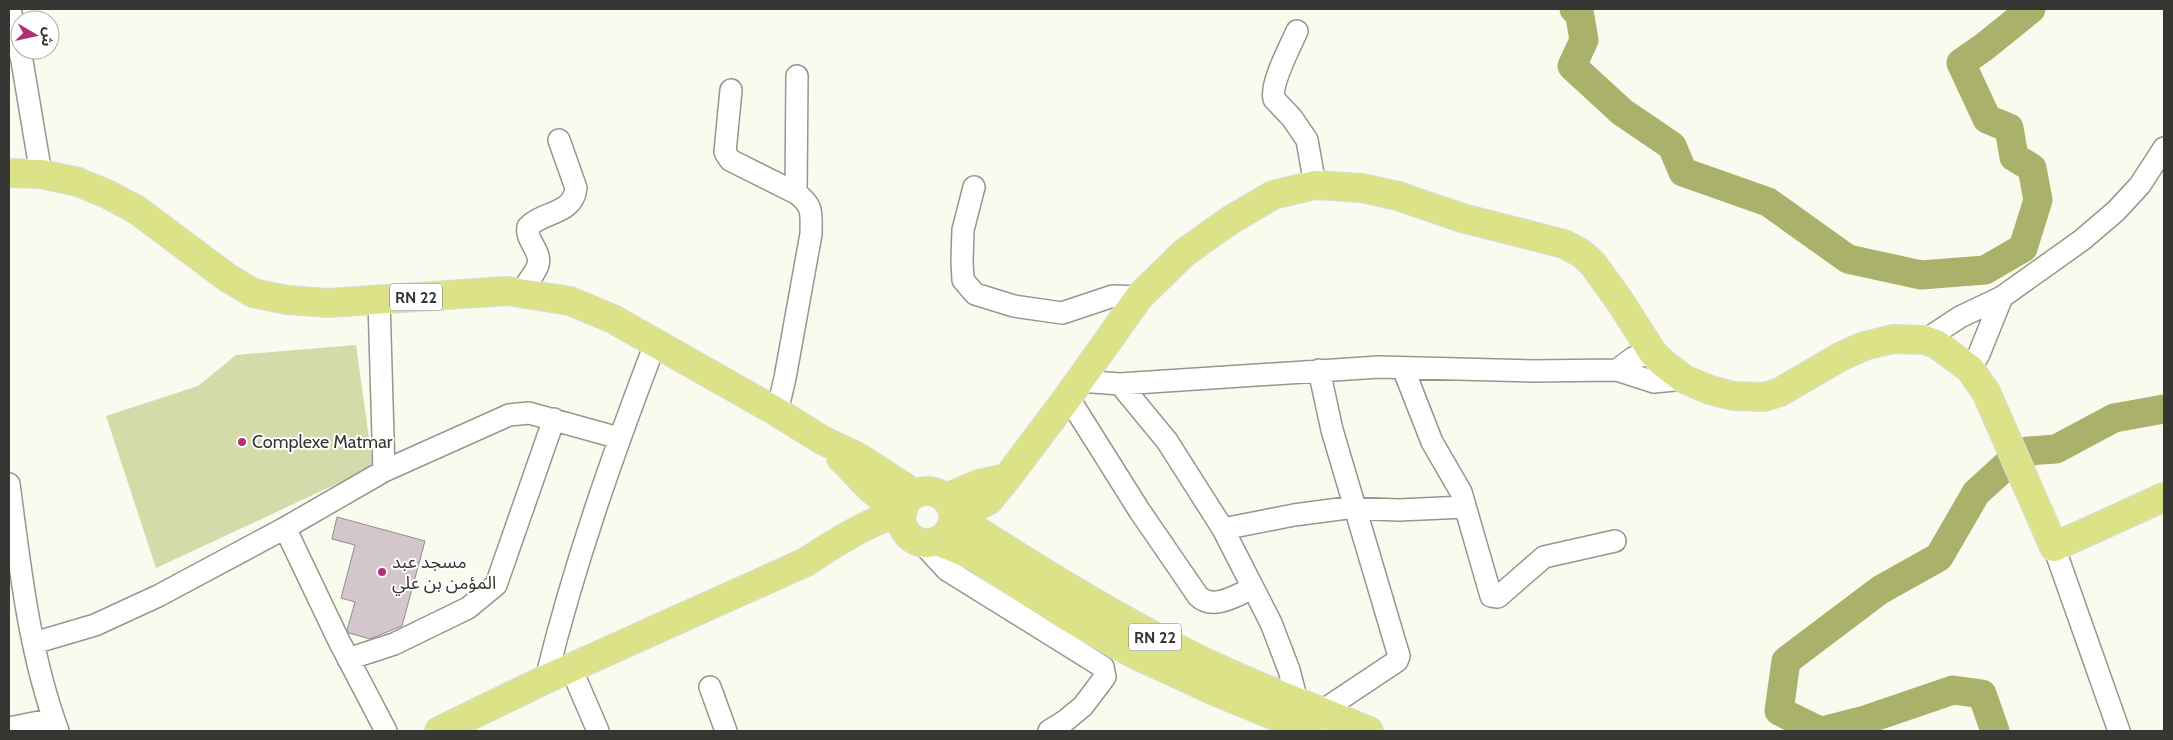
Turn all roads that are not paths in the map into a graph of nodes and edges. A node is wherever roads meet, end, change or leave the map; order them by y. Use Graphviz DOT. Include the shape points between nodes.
graph roads {
  1 [pos="10,9"];
  2 [pos="1297,31"];
  3 [pos="797,76"];
  4 [pos="731,90"];
  5 [pos="559,140"];
  6 [pos="2164,148"];
  7 [pos="9,173"];
  8 [pos="41,174"];
  9 [pos="1315,185"];
  10 [pos="974,187"];
  11 [pos="796,193"];
  12 [pos="521,292"];
  13 [pos="1139,297"];
  14 [pos="2002,297"];
  15 [pos="379,301"];
  16 [pos="1925,340"];
  17 [pos="655,344"];
  18 [pos="1653,353"];
  19 [pos="1404,368"];
  20 [pos="1970,369"];
  21 [pos="1319,370"];
  22 [pos="1617,370"];
  23 [pos="1684,378"];
  24 [pos="1120,384"];
  25 [pos="1074,389"];
  26 [pos="777,412"];
  27 [pos="554,419"];
  28 [pos="619,438"];
  29 [pos="384,471"];
  30 [pos="9,484"];
  31 [pos="2164,496"];
  32 [pos="1465,507"];
  33 [pos="1357,509"];
  34 [pos="926,519"];
  35 [pos="285,528"];
  36 [pos="1222,529"];
  37 [pos="1615,541"];
  38 [pos="2054,547"];
  39 [pos="1022,573"];
  40 [pos="1253,588"];
  41 [pos="16,593"];
  42 [pos="34,643"];
  43 [pos="348,659"];
  44 [pos="570,668"];
  45 [pos="546,679"];
  46 [pos="710,687"];
  47 [pos="1297,701"];
  48 [pos="56,725"];
  49 [pos="1316,725"];
  50 [pos="9,728"];
  51 [pos="1055,730"];
  52 [pos="386,731"];
  53 [pos="439,731"];
  54 [pos="598,731"];
  55 [pos="726,731"];
  56 [pos="1369,731"];
  57 [pos="2119,731"];
  1 -- 8 [label="street"];
  2 -- 9 [label="street" via="1273,95 1307,140"];
  3 -- 11 [label="street"];
  4 -- 11 [label="street" via="725,152 730,160"];
  5 -- 12 [label="street" via="576,193 569,205 528,226 527,232 538,263"];
  6 -- 14 [label="street" via="2140,186 2116,211 2082,240"];
  7 -- 8 [label="main road, RN 22"];
  8 -- 15 [label="main road, RN 22" via="78,182 137,210 253,293 287,300"];
  9 -- 13 [label="main road" via="1273,195 1229,221 1184,253"];
  9 -- 18 [label="main road" via="1362,188 1398,196 1462,218 1564,244 1593,264"];
  10 -- 13 [label="street" via="963,230 962,261 963,280 975,294 1014,306 1062,313 1113,296"];
  11 -- 26 [label="street" via="810,205 811,234"];
  12 -- 15 [label="main road, RN 22" via="460,293"];
  12 -- 17 [label="main road, RN 22" via="570,301 613,319"];
  13 -- 25 [label="main road"];
  14 -- 16 [label="street" via="1960,317"];
  14 -- 20 [label="street"];
  15 -- 29 [label="street"];
  16 -- 20 [label="main road"];
  16 -- 23 [label="main road" via="1893,339 1864,346 1780,392 1764,397 1733,396"];
  17 -- 26 [label="main road, RN 22"];
  17 -- 28 [label="street"];
  18 -- 22 [label="street" via="1634,358"];
  18 -- 23 [label="main road"];
  19 -- 21 [label="street"];
  19 -- 22 [label="street"];
  19 -- 32 [label="street" via="1432,442 1461,492"];
  20 -- 38 [label="main road" via="1986,392"];
  21 -- 24 [label="street"];
  21 -- 33 [label="street" via="1332,430"];
  22 -- 23 [label="street" via="1654,382"];
  24 -- 25 [label="street"];
  24 -- 36 [label="street" via="1167,441"];
  25 -- 34 [label="main road" via="989,500"];
  25 -- 40 [label="street" via="1139,510 1203,602 1225,600"];
  26 -- 34 [label="main road, RN 22" via="822,440 872,491"];
  27 -- 28 [label="street"];
  27 -- 29 [label="street" via="530,413 509,415"];
  27 -- 43 [label="street" via="496,586 468,608 394,644"];
  28 -- 45 [label="street" via="579,556"];
  29 -- 35 [label="street"];
  30 -- 41 [label="street"];
  31 -- 38 [label="main road"];
  32 -- 33 [label="street"];
  32 -- 37 [label="street" via="1488,590 1495,597 1506,592 1544,557"];
  33 -- 36 [label="street" via="1294,515"];
  33 -- 49 [label="street" via="1399,659"];
  34 -- 39 [label="main road, RN 22" via="972,555"];
  34 -- 44 [label="main road" via="885,516 806,562"];
  34 -- 51 [label="street" via="947,570 1103,668 1105,677 1082,706"];
  35 -- 42 [label="street" via="158,596 95,625"];
  35 -- 43 [label="street"];
  36 -- 40 [label="street"];
  38 -- 57 [label="street"];
  39 -- 47 [label="main road, RN 22" via="1192,656"];
  39 -- 49 [label="main road, RN 22" via="1065,615 1132,653 1219,692"];
  40 -- 47 [label="street" via="1271,623"];
  41 -- 42 [label="street"];
  42 -- 48 [label="street"];
  43 -- 52 [label="street"];
  44 -- 45 [label="main road"];
  44 -- 54 [label="street"];
  45 -- 53 [label="main road"];
  46 -- 55 [label="street"];
  47 -- 49 [label="main road, RN 22"];
  48 -- 50 [label="street"];
  49 -- 56 [label="main road, RN 22"];
}
